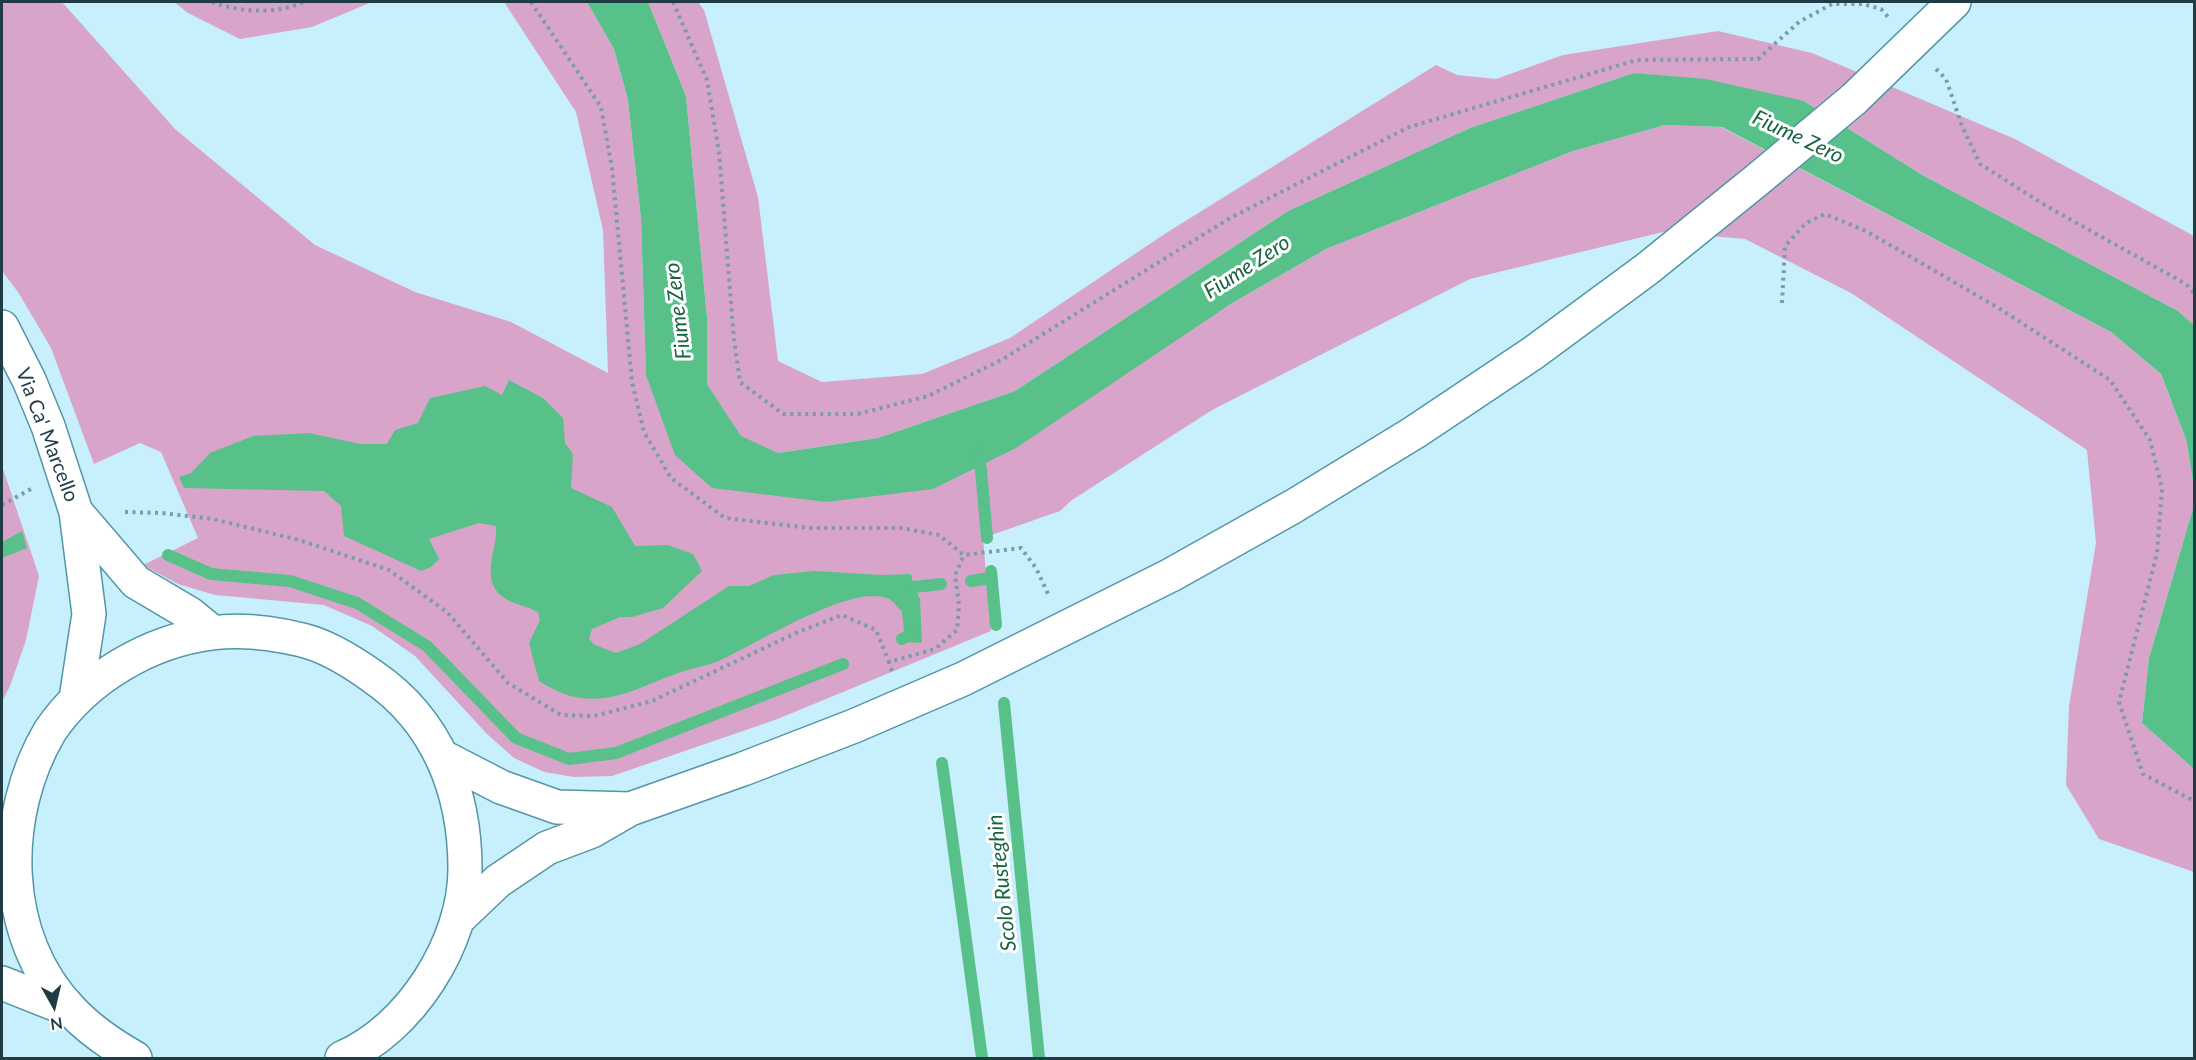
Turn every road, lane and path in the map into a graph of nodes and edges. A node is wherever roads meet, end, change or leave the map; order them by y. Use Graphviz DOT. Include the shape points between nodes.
graph roads {
  1 [pos="212,2"];
  2 [pos="303,2"];
  3 [pos="531,2"];
  4 [pos="673,2"];
  5 [pos="1954,2"];
  6 [pos="1888,17"];
  7 [pos="1935,67"];
  8 [pos="2194,293"];
  9 [pos="1782,303"];
  10 [pos="2,327"];
  11 [pos="73,503"];
  12 [pos="964,555"];
  13 [pos="1064,629"];
  14 [pos="213,632"];
  15 [pos="889,662"];
  16 [pos="76,699"];
  17 [pos="906,704"];
  18 [pos="442,757"];
  19 [pos="2194,801"];
  20 [pos="630,809"];
  21 [pos="7,851"];
  22 [pos="457,920"];
  23 [pos="2,983"];
  24 [pos="70,1010"];
  25 [pos="135,1059"];
  26 [pos="342,1059"];
  1 -- 2 [label="path" via="253,11"];
  3 -- 12 [label="path" via="601,107 612,168 632,382 644,432 671,478 725,518 810,528 901,528 939,535"];
  4 -- 6 [label="path" via="707,80 719,152 740,382 783,414 858,414 928,396 1003,359 1230,218 1409,127 1637,60 1758,59 1799,21 1832,4 1863,4 1881,9"];
  5 -- 13 [label="main road" via="1854,99 1647,269 1561,332 1415,432 1294,507"];
  7 -- 8 [label="path" via="1946,79 1980,164 2186,284"];
  9 -- 19 [label="path" via="1785,246 1806,223 1825,214 1866,231 1997,307 2110,380 2150,440 2162,489 2157,553 2119,702 2143,774"];
  10 -- 11 [label="main road, Via Ca' Marcello" via="48,426"];
  11 -- 14 [label="main road, Via Ca' Marcello" via="136,582"];
  11 -- 15 [label="path" via="116,512 213,519 299,540 389,570 447,612 508,683 561,715 594,716 652,701 842,615 876,630"];
  11 -- 16 [label="main road, Via Ca' Marcello" via="89,614"];
  12 -- 13 [label="path" via="1021,548 1036,568"];
  12 -- 15 [label="path" via="955,575 957,630 935,649"];
  13 -- 17 [label="main road"];
  14 -- 16 [label="main road" via="163,644 117,667"];
  14 -- 18 [label="main road" via="259,632 304,640 347,659 386,685 418,718"];
  15 -- 17 [label="path"];
  16 -- 21 [label="main road" via="50,730 31,766"];
  17 -- 20 [label="main road"];
  18 -- 20 [label="main road" via="501,788 557,807"];
  18 -- 22 [label="main road" via="457,796 465,837 465,879"];
  20 -- 22 [label="main road" via="592,831 547,848 498,881"];
  21 -- 24 [label="main road" via="24,933 44,974"];
  22 -- 26 [label="main road" via="441,960 418,997 387,1029"];
  23 -- 24 [label="main road"];
  24 -- 25 [label="main road" via="103,1040"];
}
